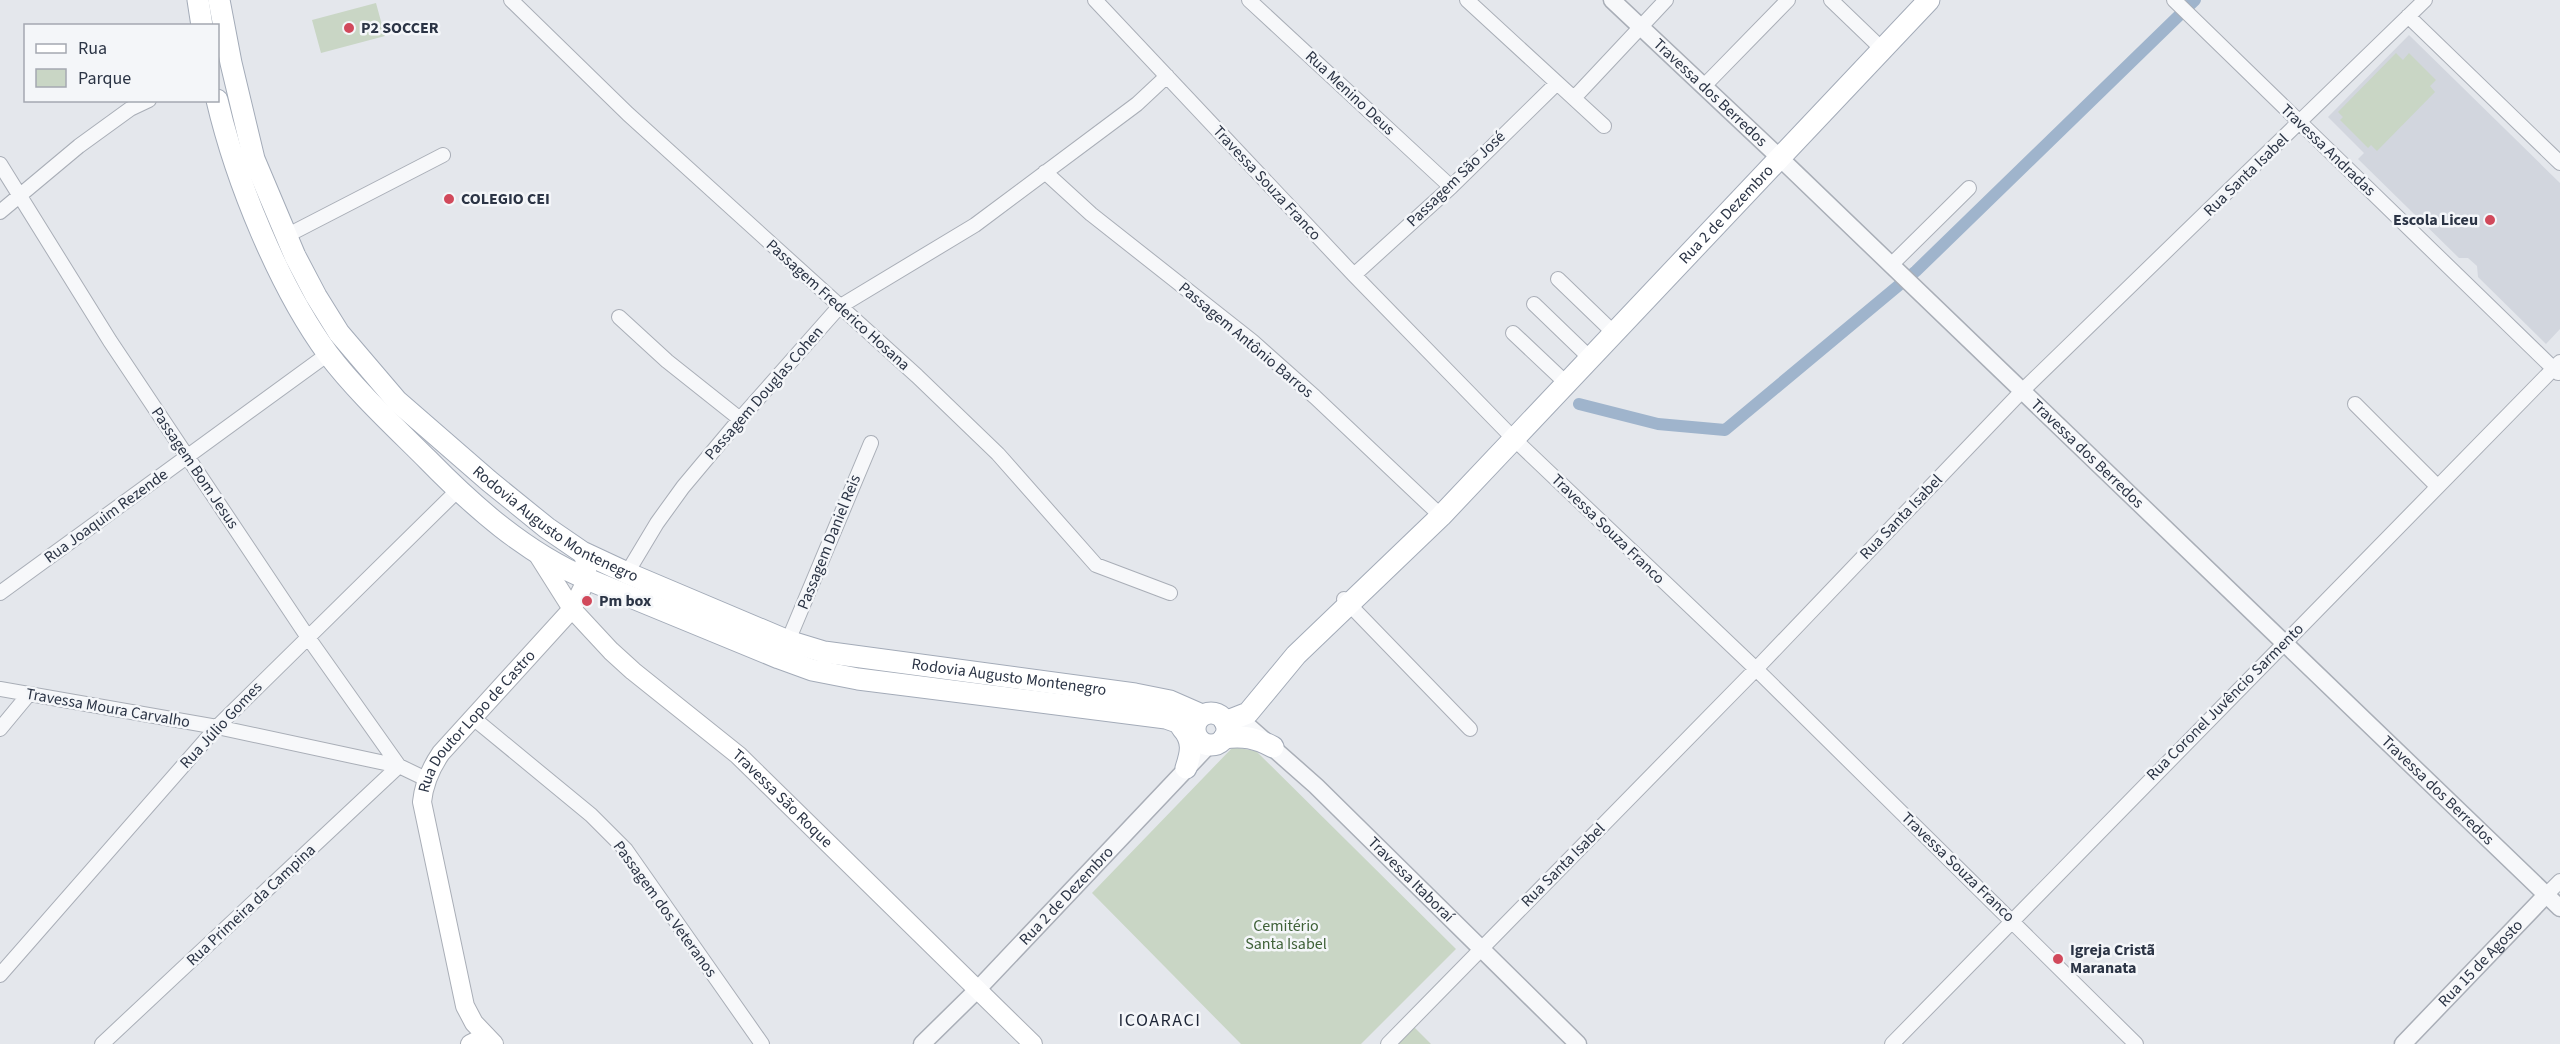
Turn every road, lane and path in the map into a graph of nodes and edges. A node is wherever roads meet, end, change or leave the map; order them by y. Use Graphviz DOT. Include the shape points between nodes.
graph roads {
  1 [pos="198,0"];
  2 [pos="219,0"];
  3 [pos="511,0"];
  4 [pos="1095,0"];
  5 [pos="1249,0"];
  6 [pos="1467,0"];
  7 [pos="1612,0"];
  8 [pos="1666,0"];
  9 [pos="1788,0"];
  10 [pos="1831,0"];
  11 [pos="1929,0"];
  12 [pos="2174,0"];
  13 [pos="2425,0"];
  14 [pos="2408,16"];
  15 [pos="202,24"];
  16 [pos="1640,27"];
  17 [pos="1882,50"];
  18 [pos="1167,76"];
  19 [pos="1557,83"];
  20 [pos="1704,86"];
  21 [pos="1574,98"];
  22 [pos="145,102"];
  23 [pos="218,102"];
  24 [pos="2300,123"];
  25 [pos="1604,126"];
  26 [pos="442,154"];
  27 [pos="1781,159"];
  28 [pos="245,162"];
  29 [pos="2560,163"];
  30 [pos="0,164"];
  31 [pos="1045,172"];
  32 [pos="1451,187"];
  33 [pos="1969,188"];
  34 [pos="20,195"];
  35 [pos="0,212"];
  36 [pos="286,236"];
  37 [pos="1892,266"];
  38 [pos="1354,275"];
  39 [pos="1558,279"];
  40 [pos="1534,304"];
  41 [pos="839,307"];
  42 [pos="619,317"];
  43 [pos="1613,332"];
  44 [pos="1513,333"];
  45 [pos="328,354"];
  46 [pos="1589,357"];
  47 [pos="2558,368"];
  48 [pos="1565,382"];
  49 [pos="371,386"];
  50 [pos="2022,391"];
  51 [pos="2355,404"];
  52 [pos="740,419"];
  53 [pos="1514,434"];
  54 [pos="871,443"];
  55 [pos="187,457"];
  56 [pos="478,471"];
  57 [pos="2437,486"];
  58 [pos="458,490"];
  59 [pos="1437,512"];
  60 [pos="536,552"];
  61 [pos="582,552"];
  62 [pos="627,573"];
  63 [pos="587,579"];
  64 [pos="0,593"];
  65 [pos="1170,593"];
  66 [pos="1345,601"];
  67 [pos="572,609"];
  68 [pos="307,636"];
  69 [pos="788,641"];
  70 [pos="2284,642"];
  71 [pos="1756,669"];
  72 [pos="0,689"];
  73 [pos="29,694"];
  74 [pos="472,717"];
  75 [pos="1166,718"];
  76 [pos="1198,721"];
  77 [pos="217,727"];
  78 [pos="0,729"];
  79 [pos="1470,729"];
  80 [pos="1224,731"];
  81 [pos="1273,747"];
  82 [pos="399,766"];
  83 [pos="1186,768"];
  84 [pos="426,779"];
  85 [pos="2560,881"];
  86 [pos="2546,895"];
  87 [pos="2560,908"];
  88 [pos="2011,920"];
  89 [pos="1482,947"];
  90 [pos="0,975"];
  91 [pos="978,989"];
  92 [pos="483,1041"];
  93 [pos="102,1044"];
  94 [pos="762,1044"];
  95 [pos="922,1044"];
  96 [pos="1034,1044"];
  97 [pos="1388,1044"];
  98 [pos="1578,1044"];
  99 [pos="1892,1044"];
  100 [pos="2136,1044"];
  101 [pos="2403,1044"];
  1 -- 15 [label="main road"];
  2 -- 28 [label="main road, Rodovia Augusto Montenegro"];
  3 -- 41 [label="street, Passagem Frederico Hosana"];
  4 -- 18 [label="street, Travessa Souza Franco"];
  5 -- 32 [label="street, Rua Menino Deus"];
  6 -- 19 [label="street"];
  7 -- 16 [label="street, Travessa dos Berredos"];
  8 -- 16 [label="street"];
  9 -- 20 [label="street"];
  10 -- 17 [label="street"];
  11 -- 17 [label="main road, Rua 2 de Dezembro"];
  12 -- 24 [label="street, Travessa Andradas"];
  13 -- 14 [label="street, Rua Santa Isabel"];
  14 -- 24 [label="street, Rua Santa Isabel"];
  14 -- 29 [label="street"];
  16 -- 20 [label="street, Travessa dos Berredos"];
  16 -- 21 [label="street"];
  17 -- 27 [label="main road, Rua 2 de Dezembro"];
  18 -- 31 [label="street, Passagem Douglas Cohen" via="1137,104"];
  18 -- 38 [label="street, Travessa Souza Franco"];
  19 -- 21 [label="street"];
  19 -- 32 [label="street, Passagem São José"];
  20 -- 27 [label="street, Travessa dos Berredos"];
  21 -- 25 [label="street"];
  22 -- 34 [label="street" via="129,109"];
  23 -- 28 [label="main road, Rodovia Augusto Montenegro"];
  24 -- 47 [label="street, Travessa Andradas"];
  24 -- 50 [label="street, Rua Santa Isabel"];
  26 -- 36 [label="street"];
  27 -- 37 [label="street, Travessa dos Berredos"];
  27 -- 43 [label="main road, Rua 2 de Dezembro"];
  28 -- 36 [label="main road, Rodovia Augusto Montenegro"];
  28 -- 45 [label="main road, Rodovia Augusto Montenegro" via="277,264"];
  30 -- 34 [label="street, Passagem Bom Jesus"];
  31 -- 41 [label="street, Passagem Douglas Cohen" via="975,225"];
  31 -- 59 [label="street, Passagem Antônio Barros" via="1091,214 1252,341"];
  32 -- 38 [label="street, Passagem São José"];
  33 -- 37 [label="street"];
  34 -- 35 [label="street"];
  34 -- 55 [label="street, Passagem Bom Jesus"];
  36 -- 49 [label="main road, Rodovia Augusto Montenegro" via="316,296"];
  37 -- 50 [label="street, Travessa dos Berredos"];
  38 -- 53 [label="street, Travessa Souza Franco"];
  39 -- 43 [label="street"];
  40 -- 46 [label="street"];
  41 -- 52 [label="street, Passagem Douglas Cohen"];
  41 -- 65 [label="street, Passagem Frederico Hosana" via="998,454 1096,565"];
  42 -- 52 [label="street"];
  43 -- 46 [label="main road, Rua 2 de Dezembro"];
  44 -- 48 [label="street"];
  45 -- 49 [label="main road, Rodovia Augusto Montenegro"];
  45 -- 55 [label="street, Rua Joaquim Rezende"];
  46 -- 48 [label="main road, Rua 2 de Dezembro"];
  47 -- 57 [label="street, Rua Coronel Juvêncio Sarmento"];
  48 -- 53 [label="main road, Rua 2 de Dezembro"];
  49 -- 56 [label="main road, Rodovia Augusto Montenegro" via="398,401"];
  49 -- 58 [label="main road, Rodovia Augusto Montenegro"];
  50 -- 70 [label="street, Travessa dos Berredos"];
  50 -- 71 [label="street, Rua Santa Isabel"];
  51 -- 57 [label="street"];
  52 -- 62 [label="street, Passagem Douglas Cohen" via="670,505"];
  53 -- 59 [label="main road, Rua 2 de Dezembro"];
  53 -- 71 [label="street, Travessa Souza Franco"];
  54 -- 69 [label="street, Passagem Daniel Reis"];
  55 -- 64 [label="street, Rua Joaquim Rezende"];
  55 -- 68 [label="street, Passagem Bom Jesus"];
  56 -- 58 [label="main road"];
  56 -- 61 [label="main road, Rodovia Augusto Montenegro"];
  57 -- 70 [label="street, Rua Coronel Juvêncio Sarmento"];
  58 -- 60 [label="main road, Rodovia Augusto Montenegro"];
  58 -- 68 [label="street, Rua Júlio Gomes"];
  59 -- 66 [label="main road, Rua 2 de Dezembro"];
  60 -- 63 [label="main road, Rodovia Augusto Montenegro"];
  60 -- 67 [label="main road, Travessa São Roque"];
  61 -- 62 [label="main road, Rodovia Augusto Montenegro"];
  61 -- 63 [label="main road"];
  62 -- 69 [label="main road, Rodovia Augusto Montenegro"];
  63 -- 67 [label="main road, Rua Doutor Lopo de Castro"];
  63 -- 75 [label="main road, Rodovia Augusto Montenegro" via="812,670"];
  66 -- 79 [label="street"];
  66 -- 80 [label="main road, Rua 2 de Dezembro" via="1248,713"];
  67 -- 74 [label="main road, Rua Doutor Lopo de Castro"];
  67 -- 91 [label="main road, Travessa São Roque" via="633,671 738,755"];
  68 -- 77 [label="street, Rua Júlio Gomes"];
  68 -- 82 [label="street, Passagem Bom Jesus"];
  69 -- 76 [label="main road, Rodovia Augusto Montenegro" via="846,656 1135,694 1170,701"];
  70 -- 86 [label="street, Travessa dos Berredos"];
  70 -- 88 [label="street, Rua Coronel Juvêncio Sarmento"];
  71 -- 88 [label="street, Travessa Souza Franco"];
  71 -- 89 [label="street, Rua Santa Isabel"];
  72 -- 73 [label="street, Travessa Moura Carvalho"];
  73 -- 77 [label="street, Travessa Moura Carvalho"];
  73 -- 78 [label="street"];
  74 -- 84 [label="main road, Rua Doutor Lopo de Castro" via="441,753"];
  74 -- 94 [label="street, Passagem dos Veteranos" via="591,815 626,850"];
  75 -- 76 [label="main road, Rodovia Augusto Montenegro"];
  75 -- 83 [label="main road" via="1191,740"];
  76 -- 80 [label="main road" via="1216,713"];
  76 -- 80 [label="main road" via="1196,736 1201,742"];
  77 -- 82 [label="street, Travessa Moura Carvalho"];
  77 -- 90 [label="street, Rua Júlio Gomes"];
  80 -- 81 [label="main road"];
  80 -- 83 [label="street, Rua 2 de Dezembro"];
  81 -- 89 [label="street, Travessa Itaboraí"];
  82 -- 84 [label="street, Travessa Moura Carvalho"];
  82 -- 93 [label="street, Rua Primeira da Campina"];
  83 -- 91 [label="street, Rua 2 de Dezembro"];
  84 -- 92 [label="main road, Rua Doutor Lopo de Castro" via="422,802 461,989"];
  85 -- 86 [label="street, Rua 15 de Agosto"];
  86 -- 87 [label="street, Travessa dos Berredos"];
  86 -- 101 [label="street, Rua 15 de Agosto"];
  88 -- 99 [label="street, Rua Coronel Juvêncio Sarmento"];
  88 -- 100 [label="street, Travessa Souza Franco"];
  89 -- 97 [label="street, Rua Santa Isabel"];
  89 -- 98 [label="street, Travessa Itaboraí"];
  91 -- 95 [label="street, Rua 2 de Dezembro"];
  91 -- 96 [label="main road, Travessa São Roque"];
}
